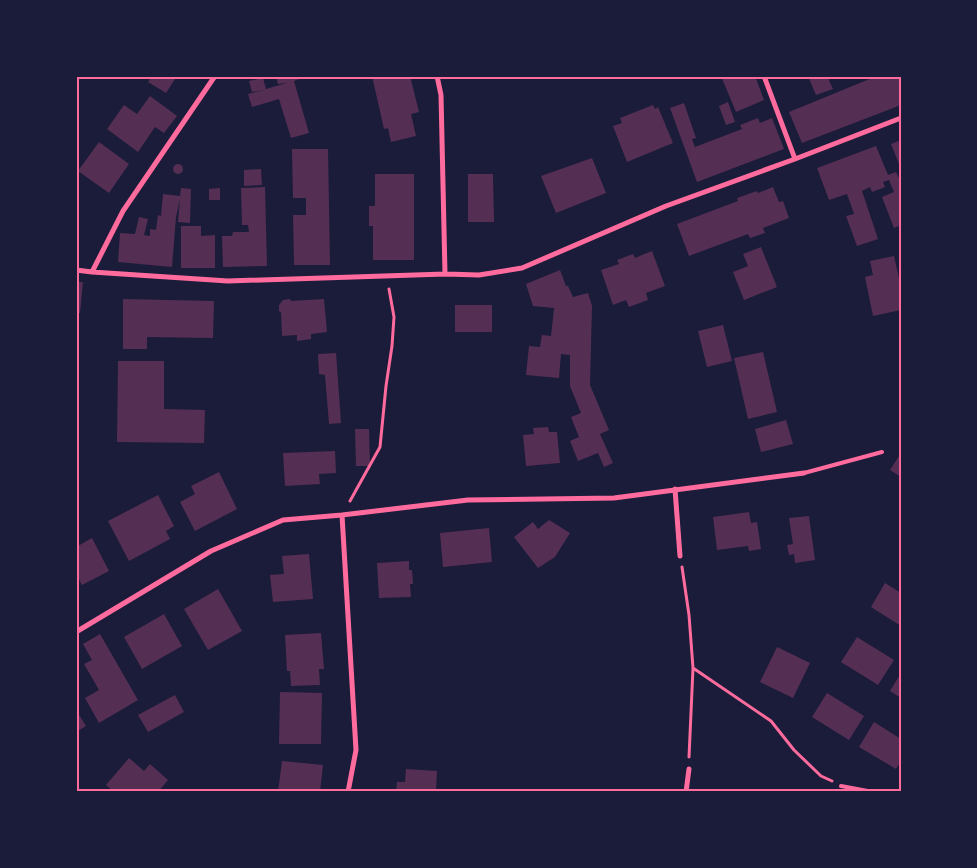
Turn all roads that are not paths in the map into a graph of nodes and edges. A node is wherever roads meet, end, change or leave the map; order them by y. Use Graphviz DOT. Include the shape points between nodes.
graph roads {
  1 [pos="215,76"];
  2 [pos="437,76"];
  3 [pos="764,76"];
  4 [pos="901,118"];
  5 [pos="795,159"];
  6 [pos="76,270"];
  7 [pos="92,272"];
  8 [pos="445,274"];
  9 [pos="882,452"];
  10 [pos="804,473"];
  11 [pos="675,490"];
  12 [pos="342,514"];
  13 [pos="680,556"];
  14 [pos="76,632"];
  15 [pos="689,769"];
  16 [pos="841,786"];
  17 [pos="348,792"];
  18 [pos="686,792"];
  19 [pos="873,792"];
  1 -- 7 [label="street" via="123,211"];
  2 -- 8 [label="street" via="441,95"];
  3 -- 5 [label="street"];
  4 -- 5 [label="street"];
  5 -- 8 [label="street" via="666,206 522,268 479,275"];
  6 -- 7 [label="street"];
  7 -- 8 [label="street" via="228,281"];
  9 -- 10 [label="lane"];
  10 -- 11 [label="street"];
  11 -- 12 [label="street" via="614,498 468,500"];
  11 -- 13 [label="street"];
  12 -- 14 [label="street" via="283,520 211,551"];
  12 -- 17 [label="street" via="356,750"];
  15 -- 18 [label="street"];
  16 -- 19 [label="lane"];
}
